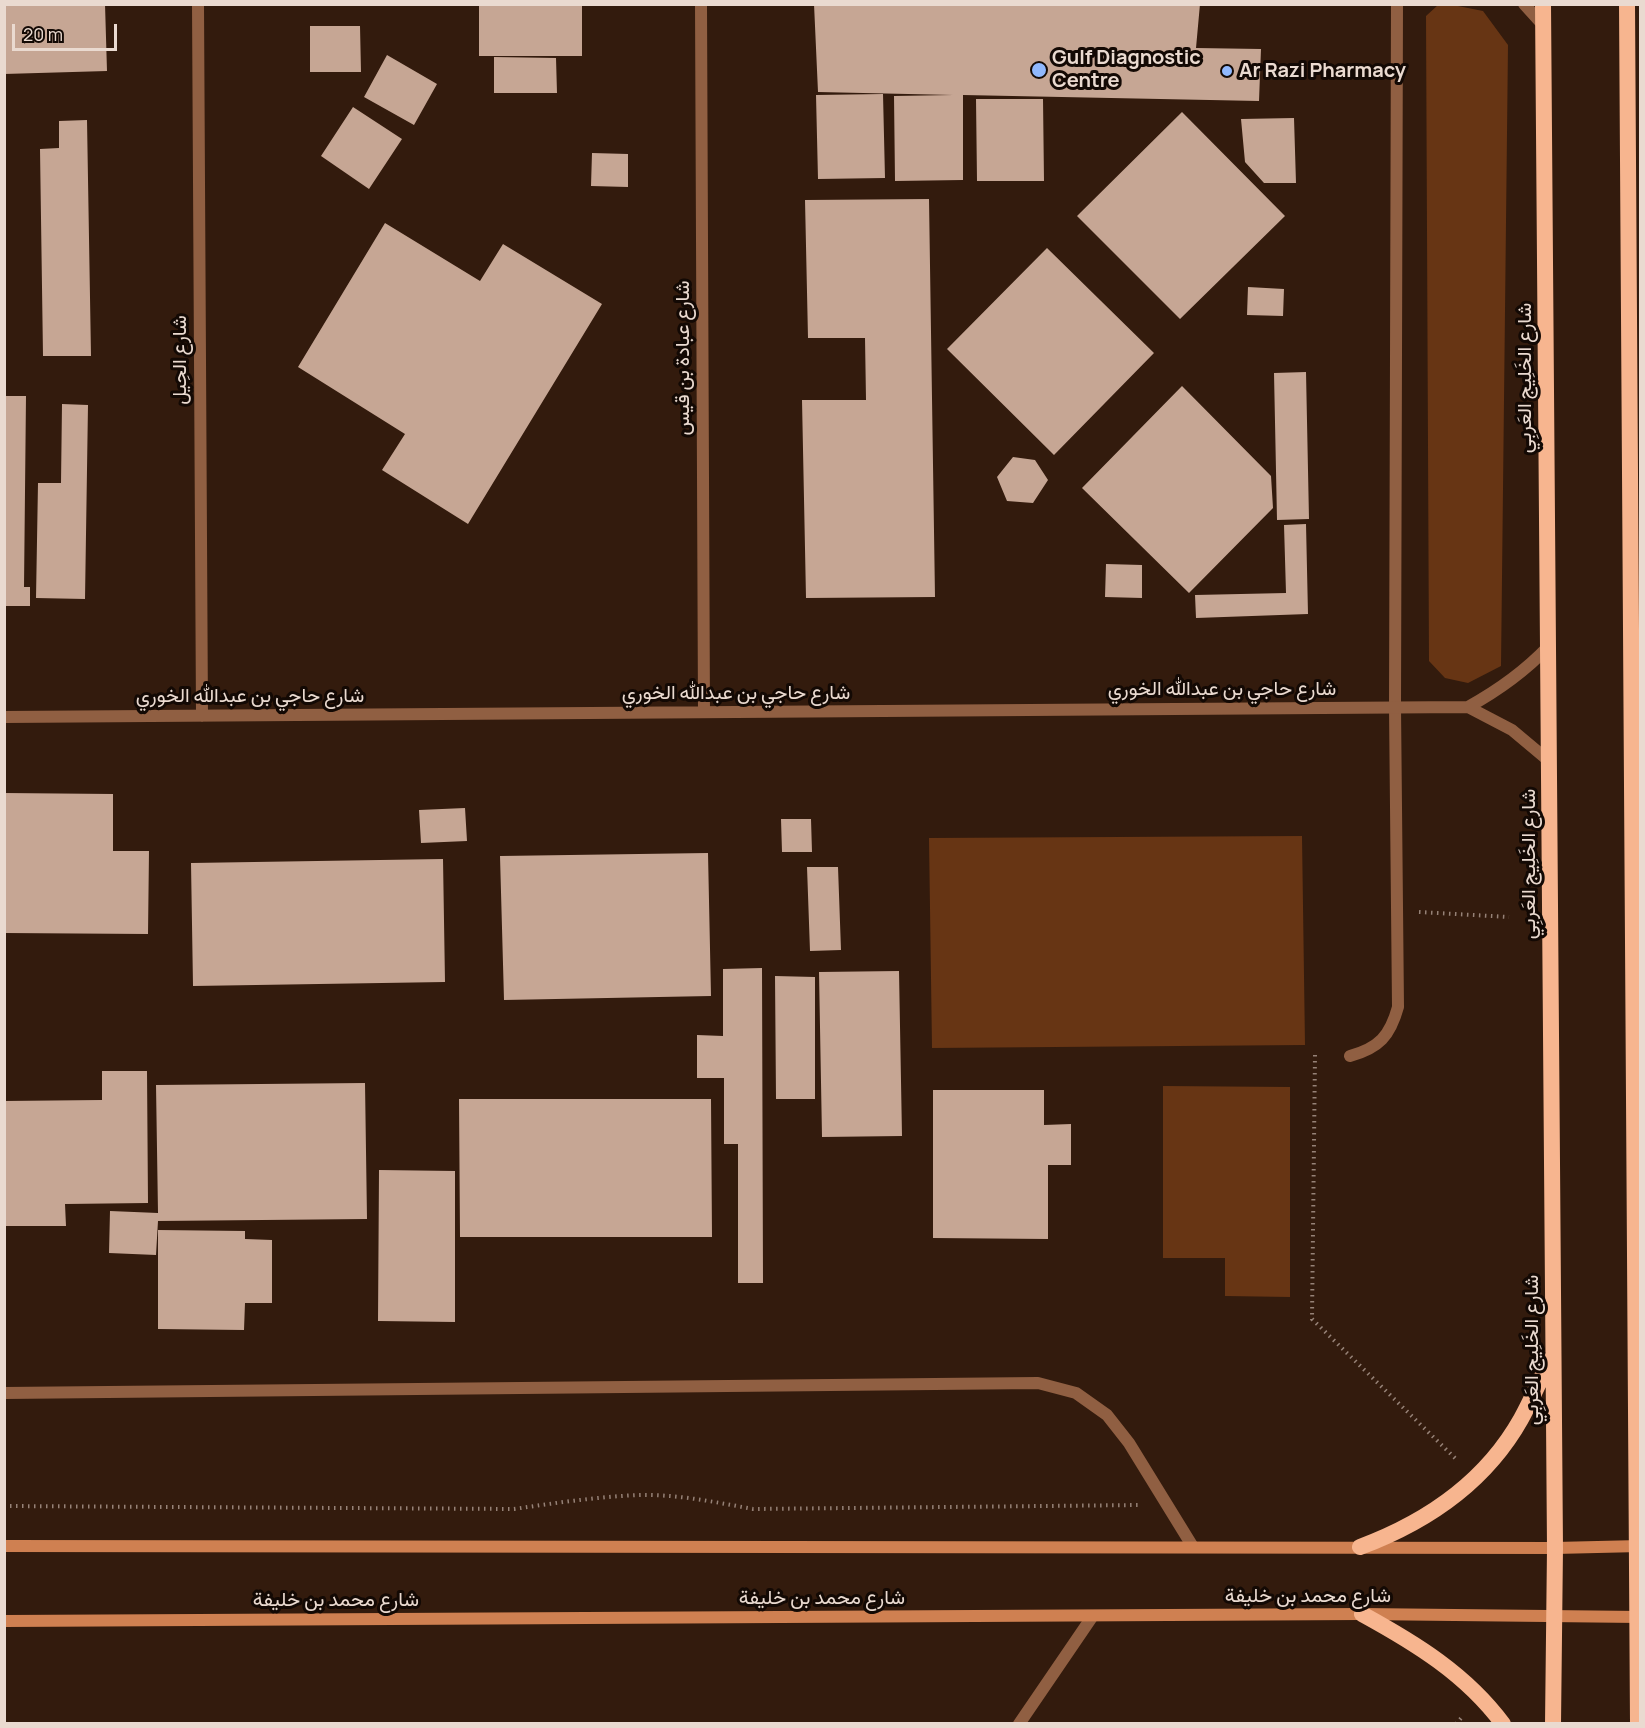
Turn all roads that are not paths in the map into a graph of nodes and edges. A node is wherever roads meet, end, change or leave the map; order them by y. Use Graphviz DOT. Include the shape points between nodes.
graph roads {
  1 [pos="198,4"];
  2 [pos="701,4"];
  3 [pos="1397,4"];
  4 [pos="1524,4"];
  5 [pos="1543,4"];
  6 [pos="1627,4"];
  7 [pos="1543,25"];
  8 [pos="1548,647"];
  9 [pos="1636,691"];
  10 [pos="1468,707"];
  11 [pos="1395,708"];
  12 [pos="704,712"];
  13 [pos="202,716"];
  14 [pos="4,717"];
  15 [pos="1549,761"];
  16 [pos="1350,1056"];
  17 [pos="1637,1071"];
  18 [pos="1553,1354"];
  19 [pos="1638,1377"];
  20 [pos="4,1393"];
  21 [pos="4,1546"];
  22 [pos="1639,1546"];
  23 [pos="1192,1547"];
  24 [pos="1360,1547"];
  25 [pos="1555,1548"];
  26 [pos="1362,1614"];
  27 [pos="1553,1615"];
  28 [pos="1092,1617"];
  29 [pos="1639,1617"];
  30 [pos="4,1621"];
  31 [pos="1019,1724"];
  32 [pos="1503,1724"];
  33 [pos="1553,1724"];
  34 [pos="1638,1724"];
  1 -- 13 [label="street, شارع الحِيل"];
  2 -- 12 [label="street, شارع عبادة بن قيس"];
  3 -- 11 [label="street"];
  4 -- 7 [label="street"];
  5 -- 7 [label="highway, شارع الخَلِيج العَربِي"];
  6 -- 9 [label="highway"];
  7 -- 8 [label="highway, شارع الخَلِيج العَربِي"];
  8 -- 10 [label="street" via="1511,681"];
  8 -- 15 [label="highway, شارع الخَلِيج العَربِي"];
  9 -- 17 [label="highway"];
  10 -- 11 [label="street, شارع حاجي بن عبدالله الخوري"];
  10 -- 15 [label="street, شارع حاجي بن عبدالله الخوري" via="1512,730"];
  11 -- 12 [label="street, شارع حاجي بن عبدالله الخوري"];
  11 -- 16 [label="street" via="1398,1007 1388,1034 1377,1045"];
  12 -- 13 [label="street, شارع حاجي بن عبدالله الخوري"];
  13 -- 14 [label="street, شارع حاجي بن عبدالله الخوري"];
  15 -- 18 [label="highway, شارع الخَلِيج العَربِي"];
  17 -- 19 [label="highway"];
  18 -- 24 [label="highway" via="1521,1419 1476,1477 1424,1518"];
  18 -- 25 [label="highway, شارع الخَلِيج العَربِي"];
  19 -- 22 [label="highway"];
  20 -- 23 [label="street" via="1038,1383 1076,1393 1107,1415 1129,1443"];
  21 -- 23 [label="main road"];
  22 -- 25 [label="main road"];
  22 -- 29 [label="highway"];
  23 -- 24 [label="main road"];
  24 -- 25 [label="main road"];
  25 -- 27 [label="highway, شارع الخَلِيج العَربِي"];
  26 -- 27 [label="main road, شارع محمد بن خليفة"];
  26 -- 28 [label="main road, شارع محمد بن خليفة"];
  26 -- 32 [label="highway" via="1457,1674"];
  27 -- 29 [label="main road, شارع محمد بن خليفة"];
  27 -- 33 [label="highway, شارع الخَلِيج العَربِي"];
  28 -- 30 [label="main road, شارع محمد بن خليفة"];
  28 -- 31 [label="street"];
  29 -- 34 [label="highway"];
}
